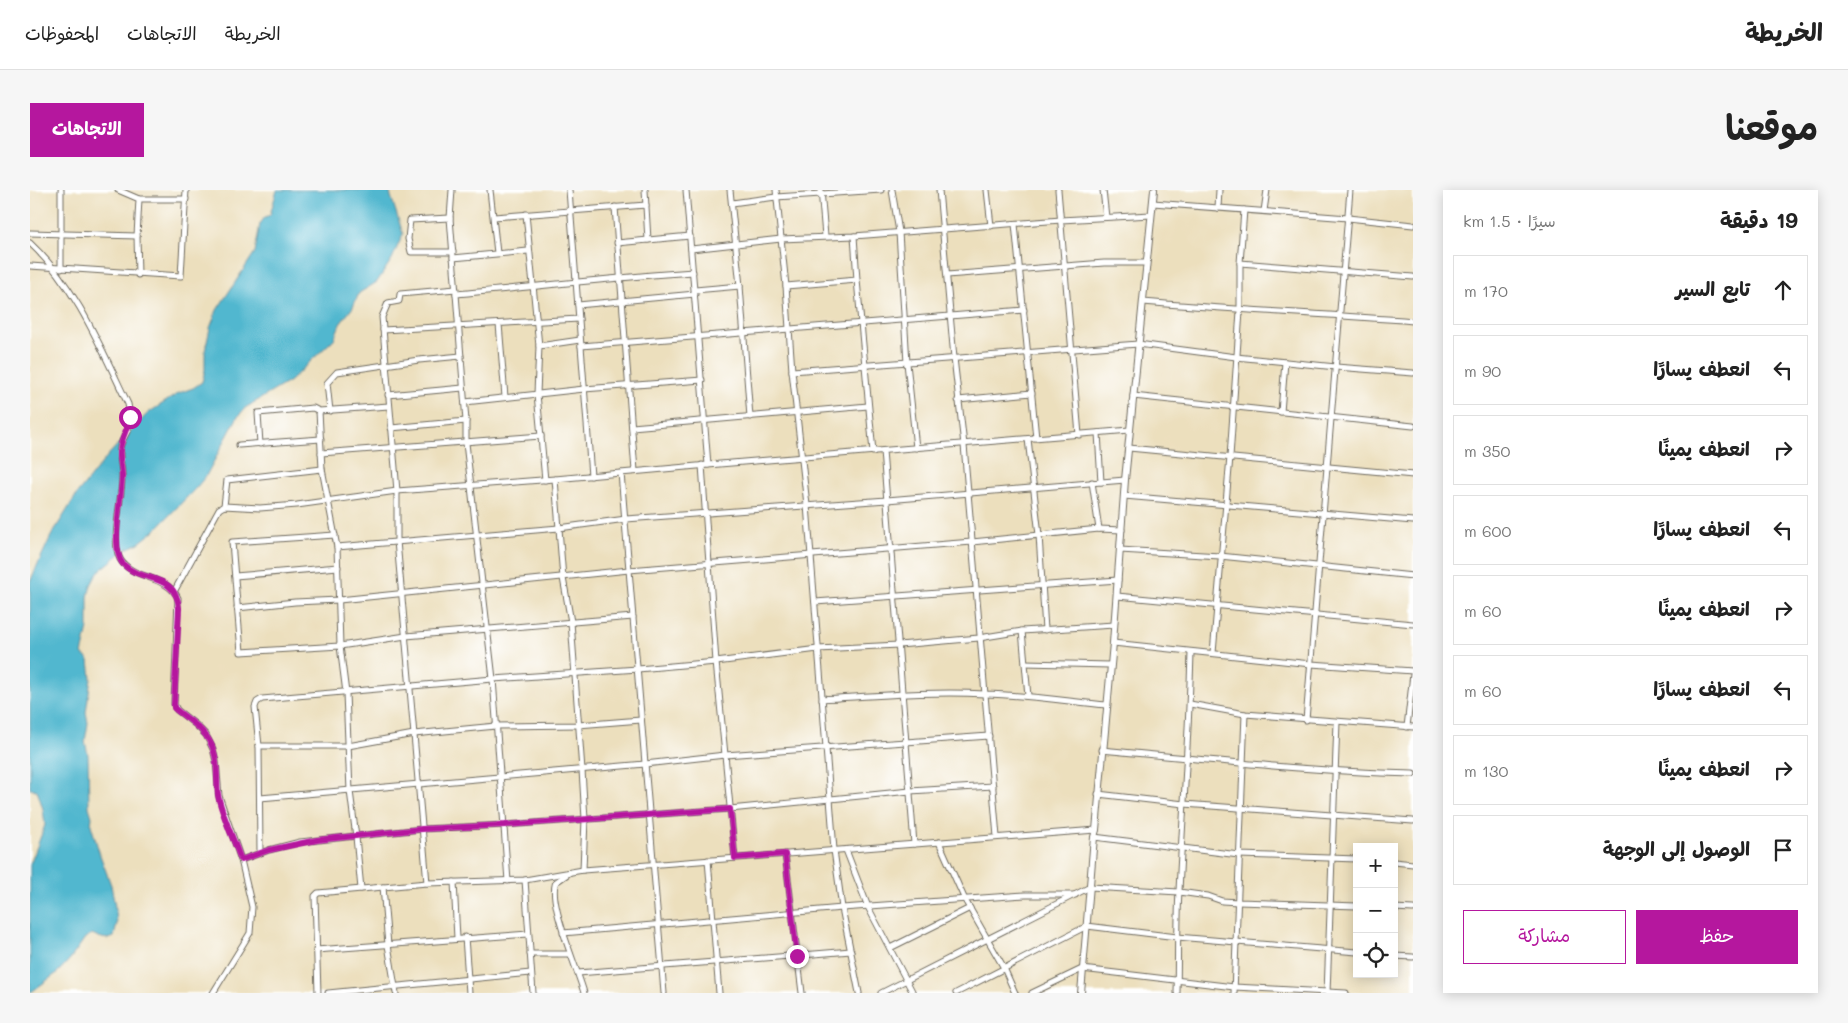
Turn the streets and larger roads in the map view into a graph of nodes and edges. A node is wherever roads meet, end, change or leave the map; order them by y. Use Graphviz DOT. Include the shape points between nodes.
graph roads {
  1 [pos="61,190"];
  2 [pos="118,190"];
  3 [pos="186,190"];
  4 [pos="452,190"];
  5 [pos="490,190"];
  6 [pos="569,190"];
  7 [pos="645,190"];
  8 [pos="686,190"];
  9 [pos="730,190"];
  10 [pos="776,190"];
  11 [pos="881,190"];
  12 [pos="892,190"];
  13 [pos="939,190"];
  14 [pos="987,190"];
  15 [pos="1058,190"];
  16 [pos="1103,190"];
  17 [pos="1154,190"];
  18 [pos="1219,190"];
  19 [pos="1267,190"];
  20 [pos="1350,190"];
  21 [pos="821,192"];
  22 [pos="776,197"];
  23 [pos="139,199"];
  24 [pos="186,199"];
  25 [pos="732,203"];
  26 [pos="1153,203"];
  27 [pos="646,205"];
  28 [pos="615,207"];
  29 [pos="1218,208"];
  30 [pos="570,210"];
  31 [pos="1244,210"];
  32 [pos="1264,211"];
  33 [pos="526,214"];
  34 [pos="1151,215"];
  35 [pos="494,217"];
  36 [pos="450,218"];
  37 [pos="1106,218"];
  38 [pos="1348,218"];
  39 [pos="1061,220"];
  40 [pos="1015,224"];
  41 [pos="1413,224"];
  42 [pos="991,226"];
  43 [pos="943,229"];
  44 [pos="898,232"];
  45 [pos="30,233"];
  46 [pos="60,234"];
  47 [pos="137,236"];
  48 [pos="690,236"];
  49 [pos="825,236"];
  50 [pos="854,236"];
  51 [pos="782,239"];
  52 [pos="648,240"];
  53 [pos="30,243"];
  54 [pos="617,243"];
  55 [pos="736,244"];
  56 [pos="691,249"];
  57 [pos="528,251"];
  58 [pos="497,253"];
  59 [pos="453,255"];
  60 [pos="1146,263"];
  61 [pos="1240,263"];
  62 [pos="30,266"];
  63 [pos="1065,266"];
  64 [pos="53,268"];
  65 [pos="60,269"];
  66 [pos="1019,269"];
  67 [pos="1345,271"];
  68 [pos="693,272"];
  69 [pos="138,275"];
  70 [pos="947,275"];
  71 [pos="620,277"];
  72 [pos="1413,277"];
  73 [pos="857,280"];
  74 [pos="575,282"];
  75 [pos="740,286"];
  76 [pos="786,286"];
  77 [pos="533,287"];
  78 [pos="456,292"];
  79 [pos="695,292"];
  80 [pos="622,300"];
  81 [pos="1143,302"];
  82 [pos="578,304"];
  83 [pos="1024,310"];
  84 [pos="1240,310"];
  85 [pos="950,315"];
  86 [pos="1341,316"];
  87 [pos="579,319"];
  88 [pos="904,320"];
  89 [pos="536,322"];
  90 [pos="1413,322"];
  91 [pos="499,324"];
  92 [pos="861,324"];
  93 [pos="459,325"];
  94 [pos="790,329"];
  95 [pos="383,330"];
  96 [pos="743,332"];
  97 [pos="699,337"];
  98 [pos="580,343"];
  99 [pos="626,343"];
  100 [pos="1138,344"];
  101 [pos="539,346"];
  102 [pos="1071,349"];
  103 [pos="1028,352"];
  104 [pos="461,356"];
  105 [pos="1236,357"];
  106 [pos="954,358"];
  107 [pos="1286,362"];
  108 [pos="907,363"];
  109 [pos="385,364"];
  110 [pos="864,366"];
  111 [pos="1336,367"];
  112 [pos="792,372"];
  113 [pos="1413,373"];
  114 [pos="702,380"];
  115 [pos="628,385"];
  116 [pos="463,388"];
  117 [pos="584,389"];
  118 [pos="1032,393"];
  119 [pos="537,394"];
  120 [pos="388,395"];
  121 [pos="1133,396"];
  122 [pos="505,397"];
  123 [pos="958,400"];
  124 [pos="465,402"];
  125 [pos="389,406"];
  126 [pos="868,406"];
  127 [pos="1233,406"];
  128 [pos="319,411"];
  129 [pos="330,411"];
  130 [pos="1281,412"];
  131 [pos="797,413"];
  132 [pos="750,417"];
  133 [pos="1332,417"];
  134 [pos="704,420"];
  135 [pos="466,421"];
  136 [pos="632,426"];
  137 [pos="1413,426"];
  138 [pos="392,428"];
  139 [pos="1130,430"];
  140 [pos="1098,433"];
  141 [pos="1079,435"];
  142 [pos="541,436"];
  143 [pos="1036,438"];
  144 [pos="321,439"];
  145 [pos="1028,439"];
  146 [pos="466,442"];
  147 [pos="260,444"];
  148 [pos="239,445"];
  149 [pos="964,445"];
  150 [pos="394,448"];
  151 [pos="916,448"];
  152 [pos="1128,448"];
  153 [pos="883,451"];
  154 [pos="872,452"];
  155 [pos="321,453"];
  156 [pos="1230,457"];
  157 [pos="802,458"];
  158 [pos="705,465"];
  159 [pos="1326,466"];
  160 [pos="322,470"];
  161 [pos="635,471"];
  162 [pos="621,473"];
  163 [pos="1413,475"];
  164 [pos="591,476"];
  165 [pos="545,480"];
  166 [pos="555,480"];
  167 [pos="1125,480"];
  168 [pos="1092,482"];
  169 [pos="1101,482"];
  170 [pos="472,486"];
  171 [pos="1034,487"];
  172 [pos="397,491"];
  173 [pos="968,493"];
  174 [pos="1124,496"];
  175 [pos="887,500"];
  176 [pos="329,501"];
  177 [pos="808,505"];
  178 [pos="1226,505"];
  179 [pos="224,506"];
  180 [pos="706,513"];
  181 [pos="1324,513"];
  182 [pos="626,519"];
  183 [pos="1413,521"];
  184 [pos="559,528"];
  185 [pos="1099,529"];
  186 [pos="1122,530"];
  187 [pos="335,535"];
  188 [pos="1039,535"];
  189 [pos="477,536"];
  190 [pos="397,541"];
  191 [pos="972,542"];
  192 [pos="337,547"];
  193 [pos="890,548"];
  194 [pos="1120,550"];
  195 [pos="811,555"];
  196 [pos="1220,556"];
  197 [pos="709,564"];
  198 [pos="1318,565"];
  199 [pos="338,567"];
  200 [pos="629,570"];
  201 [pos="235,576"];
  202 [pos="1413,576"];
  203 [pos="563,578"];
  204 [pos="1118,580"];
  205 [pos="482,584"];
  206 [pos="1042,585"];
  207 [pos="175,590"];
  208 [pos="976,590"];
  209 [pos="402,592"];
  210 [pos="1117,596"];
  211 [pos="895,597"];
  212 [pos="338,600"];
  213 [pos="815,602"];
  214 [pos="1216,605"];
  215 [pos="237,608"];
  216 [pos="1314,614"];
  217 [pos="633,617"];
  218 [pos="571,622"];
  219 [pos="1413,624"];
  220 [pos="1114,626"];
  221 [pos="488,630"];
  222 [pos="1045,630"];
  223 [pos="1022,631"];
  224 [pos="406,636"];
  225 [pos="979,638"];
  226 [pos="1113,643"];
  227 [pos="899,645"];
  228 [pos="340,646"];
  229 [pos="818,650"];
  230 [pos="1191,652"];
  231 [pos="1212,653"];
  232 [pos="716,662"];
  233 [pos="1025,663"];
  234 [pos="1311,664"];
  235 [pos="1110,665"];
  236 [pos="638,669"];
  237 [pos="1413,673"];
  238 [pos="575,674"];
  239 [pos="493,679"];
  240 [pos="411,686"];
  241 [pos="346,693"];
  242 [pos="902,694"];
  243 [pos="984,694"];
  244 [pos="1028,696"];
  245 [pos="822,699"];
  246 [pos="1190,704"];
  247 [pos="1107,705"];
  248 [pos="1245,714"];
  249 [pos="641,720"];
  250 [pos="1306,720"];
  251 [pos="1337,722"];
  252 [pos="578,725"];
  253 [pos="496,726"];
  254 [pos="1410,727"];
  255 [pos="414,734"];
  256 [pos="989,736"];
  257 [pos="906,743"];
  258 [pos="259,746"];
  259 [pos="348,746"];
  260 [pos="825,748"];
  261 [pos="1102,750"];
  262 [pos="725,755"];
  263 [pos="1185,758"];
  264 [pos="644,764"];
  265 [pos="1244,764"];
  266 [pos="582,770"];
  267 [pos="1335,772"];
  268 [pos="1413,774"];
  269 [pos="501,777"];
  270 [pos="418,784"];
  271 [pos="993,786"];
  272 [pos="350,791"];
  273 [pos="910,791"];
  274 [pos="1098,794"];
  275 [pos="260,798"];
  276 [pos="829,800"];
  277 [pos="1184,804"];
  278 [pos="1242,808"];
  279 [pos="730,809"];
  280 [pos="649,814"];
  281 [pos="1333,814"];
  282 [pos="585,819"];
  283 [pos="1413,821"];
  284 [pos="505,825"];
  285 [pos="422,829"];
  286 [pos="1094,834"];
  287 [pos="356,837"];
  288 [pos="997,837"];
  289 [pos="940,842"];
  290 [pos="914,844"];
  291 [pos="1181,848"];
  292 [pos="834,850"];
  293 [pos="846,850"];
  294 [pos="260,853"];
  295 [pos="785,854"];
  296 [pos="1238,855"];
  297 [pos="735,858"];
  298 [pos="1332,858"];
  299 [pos="1353,859"];
  300 [pos="241,860"];
  301 [pos="708,860"];
  302 [pos="1398,862"];
  303 [pos="1413,864"];
  304 [pos="654,865"];
  305 [pos="583,870"];
  306 [pos="571,872"];
  307 [pos="525,880"];
  308 [pos="508,881"];
  309 [pos="454,882"];
  310 [pos="426,883"];
  311 [pos="383,887"];
  312 [pos="1090,887"];
  313 [pos="360,889"];
  314 [pos="1179,892"];
  315 [pos="1075,895"];
  316 [pos="965,900"];
  317 [pos="1238,902"];
  318 [pos="1331,905"];
  319 [pos="1353,906"];
  320 [pos="868,907"];
  321 [pos="842,908"];
  322 [pos="970,908"];
  323 [pos="1398,908"];
  324 [pos="1413,909"];
  325 [pos="792,914"];
  326 [pos="714,920"];
  327 [pos="658,925"];
  328 [pos="1087,926"];
  329 [pos="563,933"];
  330 [pos="528,934"];
  331 [pos="465,937"];
  332 [pos="1177,937"];
  333 [pos="457,938"];
  334 [pos="986,939"];
  335 [pos="1235,942"];
  336 [pos="388,945"];
  337 [pos="890,948"];
  338 [pos="316,950"];
  339 [pos="1329,950"];
  340 [pos="851,951"];
  341 [pos="1353,952"];
  342 [pos="530,954"];
  343 [pos="570,954"];
  344 [pos="797,956"];
  345 [pos="1398,956"];
  346 [pos="1413,957"];
  347 [pos="717,963"];
  348 [pos="662,967"];
  349 [pos="1004,968"];
  350 [pos="1082,969"];
  351 [pos="531,973"];
  352 [pos="578,973"];
  353 [pos="468,978"];
  354 [pos="906,980"];
  355 [pos="1177,981"];
  356 [pos="396,986"];
  357 [pos="1234,990"];
  358 [pos="1327,992"];
  359 [pos="213,993"];
  360 [pos="318,993"];
  361 [pos="328,993"];
  362 [pos="396,993"];
  363 [pos="469,993"];
  364 [pos="533,993"];
  365 [pos="584,993"];
  366 [pos="664,993"];
  367 [pos="720,993"];
  368 [pos="802,993"];
  369 [pos="859,993"];
  370 [pos="881,993"];
  371 [pos="913,993"];
  372 [pos="956,993"];
  373 [pos="1015,993"];
  374 [pos="1032,993"];
  375 [pos="1080,993"];
  376 [pos="1177,993"];
  377 [pos="1346,993"];
  1 -- 46 [label="street"];
  2 -- 23 [label="street"];
  3 -- 24 [label="street"];
  4 -- 36 [label="street"];
  5 -- 35 [label="street"];
  6 -- 30 [label="street"];
  7 -- 27 [label="street"];
  8 -- 48 [label="street"];
  9 -- 25 [label="street"];
  10 -- 22 [label="street"];
  11 -- 21 [label="street"];
  12 -- 44 [label="street"];
  13 -- 43 [label="street"];
  14 -- 42 [label="street"];
  15 -- 39 [label="street"];
  16 -- 37 [label="street"];
  17 -- 26 [label="street"];
  18 -- 29 [label="street"];
  19 -- 32 [label="street"];
  20 -- 38 [label="street"];
  21 -- 22 [label="street"];
  21 -- 49 [label="street"];
  22 -- 25 [label="street"];
  22 -- 51 [label="street"];
  23 -- 24 [label="street"];
  23 -- 47 [label="street"];
  24 -- 69 [label="street" via="181,276"];
  25 -- 55 [label="street"];
  26 -- 29 [label="street"];
  26 -- 34 [label="street"];
  27 -- 28 [label="street"];
  27 -- 52 [label="street"];
  28 -- 30 [label="street"];
  28 -- 54 [label="street"];
  29 -- 31 [label="street"];
  30 -- 33 [label="street"];
  30 -- 74 [label="street"];
  31 -- 32 [label="street"];
  31 -- 61 [label="street"];
  32 -- 38 [label="street"];
  33 -- 35 [label="street"];
  33 -- 57 [label="street"];
  34 -- 37 [label="street"];
  34 -- 60 [label="street"];
  35 -- 58 [label="street"];
  36 -- 59 [label="street"];
  36 -- 59 [label="street" via="410,220 408,239 411,252"];
  37 -- 39 [label="street"];
  38 -- 41 [label="street"];
  38 -- 67 [label="street"];
  39 -- 40 [label="street"];
  39 -- 63 [label="street"];
  40 -- 42 [label="street"];
  40 -- 66 [label="street"];
  42 -- 43 [label="street"];
  43 -- 44 [label="street"];
  43 -- 70 [label="street"];
  44 -- 50 [label="street"];
  44 -- 88 [label="street"];
  45 -- 46 [label="street"];
  46 -- 47 [label="street"];
  46 -- 65 [label="street"];
  47 -- 69 [label="street"];
  48 -- 52 [label="street"];
  48 -- 56 [label="street"];
  49 -- 50 [label="street"];
  49 -- 51 [label="street"];
  50 -- 73 [label="street"];
  51 -- 55 [label="street"];
  51 -- 76 [label="street"];
  52 -- 54 [label="street"];
  53 -- 64 [label="street"];
  54 -- 71 [label="street"];
  55 -- 56 [label="street"];
  55 -- 75 [label="street"];
  56 -- 68 [label="street"];
  57 -- 58 [label="street"];
  57 -- 77 [label="street"];
  58 -- 59 [label="street"];
  59 -- 78 [label="street"];
  60 -- 63 [label="street"];
  60 -- 81 [label="street"];
  61 -- 67 [label="street"];
  61 -- 84 [label="street"];
  62 -- 64 [label="street"];
  63 -- 66 [label="street"];
  63 -- 102 [label="street"];
  64 -- 65 [label="street"];
  64 -- 207 [label="street" via="76,300 128,404 129,423 120,448 118,556 130,569"];
  65 -- 69 [label="street"];
  66 -- 70 [label="street"];
  66 -- 83 [label="street"];
  67 -- 72 [label="street"];
  67 -- 86 [label="street"];
  68 -- 71 [label="street"];
  68 -- 79 [label="street"];
  70 -- 85 [label="street"];
  71 -- 74 [label="street"];
  71 -- 80 [label="street"];
  73 -- 76 [label="street"];
  73 -- 92 [label="street"];
  74 -- 77 [label="street"];
  74 -- 82 [label="street"];
  75 -- 79 [label="street"];
  75 -- 96 [label="street"];
  76 -- 94 [label="street"];
  77 -- 78 [label="street"];
  77 -- 89 [label="street"];
  78 -- 93 [label="street"];
  78 -- 95 [label="street" via="400,294 399,301 388,303 382,317"];
  79 -- 80 [label="street"];
  79 -- 97 [label="street"];
  80 -- 82 [label="street"];
  80 -- 99 [label="street"];
  81 -- 84 [label="street"];
  81 -- 100 [label="street"];
  82 -- 87 [label="street"];
  83 -- 85 [label="street"];
  83 -- 103 [label="street"];
  84 -- 86 [label="street"];
  84 -- 105 [label="street"];
  85 -- 88 [label="street"];
  85 -- 106 [label="street"];
  86 -- 90 [label="street"];
  86 -- 111 [label="street"];
  87 -- 89 [label="street"];
  87 -- 98 [label="street"];
  88 -- 92 [label="street"];
  88 -- 108 [label="street"];
  89 -- 91 [label="street"];
  89 -- 101 [label="street"];
  91 -- 93 [label="street"];
  91 -- 122 [label="street"];
  92 -- 94 [label="street"];
  92 -- 110 [label="street"];
  93 -- 95 [label="street"];
  93 -- 104 [label="street"];
  94 -- 96 [label="street"];
  94 -- 112 [label="street"];
  95 -- 109 [label="street"];
  96 -- 97 [label="street"];
  96 -- 132 [label="street"];
  97 -- 99 [label="street"];
  97 -- 114 [label="street"];
  98 -- 99 [label="street"];
  98 -- 101 [label="street"];
  98 -- 117 [label="street"];
  99 -- 115 [label="street"];
  100 -- 102 [label="street"];
  100 -- 105 [label="street"];
  100 -- 121 [label="street"];
  101 -- 119 [label="street"];
  102 -- 103 [label="street"];
  102 -- 141 [label="street"];
  103 -- 106 [label="street"];
  103 -- 118 [label="street"];
  104 -- 109 [label="street"];
  104 -- 116 [label="street"];
  105 -- 107 [label="street"];
  105 -- 127 [label="street"];
  106 -- 108 [label="street"];
  106 -- 123 [label="street"];
  107 -- 111 [label="street"];
  107 -- 130 [label="street"];
  108 -- 110 [label="street"];
  108 -- 151 [label="street"];
  109 -- 120 [label="street"];
  109 -- 129 [label="street" via="337,372 327,382"];
  110 -- 112 [label="street"];
  110 -- 126 [label="street"];
  111 -- 113 [label="street"];
  111 -- 133 [label="street"];
  112 -- 131 [label="street"];
  114 -- 115 [label="street"];
  114 -- 134 [label="street"];
  115 -- 117 [label="street"];
  115 -- 136 [label="street"];
  116 -- 120 [label="street"];
  116 -- 124 [label="street"];
  117 -- 119 [label="street"];
  117 -- 164 [label="street"];
  118 -- 123 [label="street"];
  118 -- 143 [label="street"];
  119 -- 122 [label="street"];
  119 -- 142 [label="street"];
  120 -- 125 [label="street"];
  121 -- 127 [label="street"];
  121 -- 139 [label="street"];
  122 -- 124 [label="street"];
  123 -- 149 [label="street"];
  124 -- 135 [label="street"];
  125 -- 129 [label="street"];
  125 -- 138 [label="street"];
  126 -- 131 [label="street"];
  126 -- 154 [label="street"];
  127 -- 130 [label="street"];
  127 -- 156 [label="street"];
  128 -- 129 [label="street"];
  128 -- 144 [label="street"];
  128 -- 147 [label="street" via="313,408 258,413"];
  130 -- 133 [label="street"];
  131 -- 132 [label="street"];
  131 -- 157 [label="street"];
  132 -- 134 [label="street"];
  133 -- 137 [label="street"];
  133 -- 159 [label="street"];
  134 -- 136 [label="street"];
  134 -- 158 [label="street"];
  135 -- 138 [label="street"];
  135 -- 146 [label="street"];
  136 -- 161 [label="street"];
  138 -- 150 [label="street"];
  139 -- 140 [label="street"];
  139 -- 152 [label="street"];
  140 -- 141 [label="street"];
  140 -- 169 [label="street"];
  141 -- 143 [label="street"];
  142 -- 146 [label="street"];
  142 -- 165 [label="street"];
  143 -- 145 [label="street"];
  144 -- 147 [label="street"];
  144 -- 155 [label="street"];
  145 -- 149 [label="street"];
  145 -- 171 [label="street"];
  146 -- 150 [label="street"];
  146 -- 170 [label="street"];
  147 -- 148 [label="street"];
  149 -- 151 [label="street"];
  149 -- 173 [label="street"];
  150 -- 155 [label="street"];
  150 -- 172 [label="street"];
  151 -- 153 [label="street"];
  152 -- 156 [label="street"];
  152 -- 167 [label="street"];
  153 -- 154 [label="street"];
  153 -- 175 [label="street"];
  154 -- 157 [label="street"];
  155 -- 160 [label="street"];
  156 -- 159 [label="street"];
  156 -- 178 [label="street"];
  157 -- 158 [label="street"];
  157 -- 177 [label="street"];
  158 -- 161 [label="street"];
  158 -- 180 [label="street"];
  159 -- 163 [label="street"];
  159 -- 181 [label="street"];
  160 -- 176 [label="street"];
  160 -- 179 [label="street" via="228,480"];
  161 -- 162 [label="street"];
  162 -- 164 [label="street"];
  162 -- 182 [label="street"];
  164 -- 166 [label="street"];
  165 -- 166 [label="street"];
  165 -- 170 [label="street"];
  166 -- 184 [label="street"];
  167 -- 169 [label="street"];
  167 -- 174 [label="street"];
  168 -- 169 [label="street"];
  168 -- 171 [label="street"];
  168 -- 185 [label="street"];
  170 -- 172 [label="street"];
  170 -- 189 [label="street"];
  171 -- 173 [label="street"];
  171 -- 188 [label="street"];
  172 -- 176 [label="street"];
  172 -- 190 [label="street"];
  173 -- 175 [label="street"];
  173 -- 191 [label="street"];
  174 -- 178 [label="street"];
  174 -- 186 [label="street"];
  175 -- 177 [label="street"];
  175 -- 193 [label="street"];
  176 -- 179 [label="street" via="260,508"];
  176 -- 187 [label="street"];
  177 -- 180 [label="street"];
  177 -- 195 [label="street"];
  178 -- 181 [label="street"];
  178 -- 196 [label="street"];
  179 -- 207 [label="street" via="219,509"];
  180 -- 182 [label="street"];
  180 -- 197 [label="street"];
  181 -- 183 [label="street"];
  181 -- 198 [label="street"];
  182 -- 184 [label="street"];
  182 -- 200 [label="street"];
  184 -- 189 [label="street"];
  184 -- 203 [label="street"];
  185 -- 186 [label="street"];
  185 -- 188 [label="street"];
  186 -- 194 [label="street"];
  187 -- 192 [label="street"];
  187 -- 201 [label="street" via="232,542"];
  188 -- 191 [label="street"];
  188 -- 206 [label="street"];
  189 -- 190 [label="street"];
  189 -- 205 [label="street"];
  190 -- 192 [label="street"];
  190 -- 209 [label="street"];
  191 -- 193 [label="street"];
  191 -- 208 [label="street"];
  192 -- 199 [label="street"];
  193 -- 195 [label="street"];
  193 -- 211 [label="street"];
  194 -- 196 [label="street"];
  194 -- 204 [label="street"];
  195 -- 197 [label="street"];
  195 -- 213 [label="street"];
  196 -- 198 [label="street"];
  196 -- 214 [label="street"];
  197 -- 200 [label="street"];
  197 -- 232 [label="street"];
  198 -- 202 [label="street"];
  198 -- 216 [label="street"];
  199 -- 201 [label="street"];
  199 -- 212 [label="street"];
  200 -- 203 [label="street"];
  200 -- 217 [label="street"];
  201 -- 215 [label="street"];
  203 -- 205 [label="street"];
  203 -- 218 [label="street"];
  204 -- 206 [label="street"];
  204 -- 210 [label="street"];
  205 -- 209 [label="street"];
  205 -- 221 [label="street"];
  206 -- 208 [label="street"];
  206 -- 222 [label="street"];
  207 -- 300 [label="street" via="179,608 174,708 206,735 213,749 218,796"];
  208 -- 211 [label="street"];
  208 -- 225 [label="street"];
  209 -- 212 [label="street"];
  209 -- 224 [label="street"];
  210 -- 214 [label="street"];
  210 -- 220 [label="street"];
  211 -- 213 [label="street"];
  211 -- 227 [label="street"];
  212 -- 215 [label="street"];
  212 -- 228 [label="street"];
  213 -- 229 [label="street"];
  214 -- 216 [label="street"];
  214 -- 231 [label="street"];
  215 -- 228 [label="street" via="241,652"];
  216 -- 219 [label="street"];
  216 -- 234 [label="street"];
  217 -- 218 [label="street"];
  217 -- 236 [label="street"];
  218 -- 221 [label="street"];
  218 -- 238 [label="street"];
  220 -- 222 [label="street"];
  220 -- 226 [label="street"];
  221 -- 224 [label="street"];
  221 -- 239 [label="street"];
  222 -- 223 [label="street"];
  223 -- 225 [label="street"];
  223 -- 233 [label="street"];
  224 -- 228 [label="street"];
  224 -- 240 [label="street"];
  225 -- 227 [label="street"];
  225 -- 243 [label="street"];
  226 -- 230 [label="street"];
  226 -- 235 [label="street"];
  227 -- 229 [label="street"];
  227 -- 242 [label="street"];
  228 -- 241 [label="street"];
  229 -- 232 [label="street"];
  229 -- 245 [label="street"];
  230 -- 231 [label="street"];
  230 -- 246 [label="street"];
  231 -- 234 [label="street"];
  232 -- 236 [label="street"];
  232 -- 262 [label="street"];
  233 -- 235 [label="street"];
  233 -- 244 [label="street"];
  234 -- 237 [label="street"];
  234 -- 250 [label="street"];
  235 -- 247 [label="street"];
  236 -- 238 [label="street"];
  236 -- 249 [label="street"];
  237 -- 254 [label="street"];
  238 -- 239 [label="street"];
  238 -- 252 [label="street"];
  239 -- 240 [label="street"];
  239 -- 253 [label="street"];
  240 -- 241 [label="street"];
  240 -- 255 [label="street"];
  241 -- 258 [label="street" via="257,702"];
  241 -- 259 [label="street"];
  242 -- 243 [label="street"];
  242 -- 245 [label="street"];
  242 -- 257 [label="street"];
  243 -- 244 [label="street"];
  243 -- 256 [label="street"];
  244 -- 247 [label="street"];
  245 -- 260 [label="street"];
  246 -- 248 [label="street"];
  246 -- 263 [label="street"];
  247 -- 261 [label="street"];
  248 -- 250 [label="street"];
  248 -- 265 [label="street"];
  249 -- 252 [label="street"];
  249 -- 264 [label="street"];
  250 -- 251 [label="street"];
  251 -- 254 [label="street"];
  251 -- 267 [label="street"];
  252 -- 253 [label="street"];
  252 -- 266 [label="street"];
  253 -- 255 [label="street"];
  253 -- 269 [label="street"];
  255 -- 259 [label="street"];
  255 -- 270 [label="street"];
  256 -- 257 [label="street"];
  256 -- 271 [label="street"];
  257 -- 260 [label="street"];
  257 -- 273 [label="street"];
  258 -- 259 [label="street"];
  258 -- 275 [label="street"];
  259 -- 272 [label="street"];
  260 -- 262 [label="street"];
  260 -- 276 [label="street"];
  261 -- 263 [label="street"];
  261 -- 274 [label="street"];
  262 -- 264 [label="street"];
  262 -- 279 [label="street"];
  263 -- 265 [label="street"];
  263 -- 277 [label="street"];
  264 -- 266 [label="street"];
  264 -- 280 [label="street"];
  265 -- 267 [label="street"];
  265 -- 278 [label="street"];
  266 -- 269 [label="street"];
  266 -- 282 [label="street"];
  267 -- 268 [label="street"];
  267 -- 281 [label="street"];
  269 -- 270 [label="street"];
  269 -- 284 [label="street"];
  270 -- 272 [label="street"];
  270 -- 285 [label="street"];
  271 -- 273 [label="street"];
  271 -- 288 [label="street"];
  272 -- 275 [label="street"];
  272 -- 287 [label="street"];
  273 -- 276 [label="street"];
  273 -- 290 [label="street"];
  274 -- 277 [label="street"];
  274 -- 286 [label="street"];
  275 -- 294 [label="street"];
  276 -- 279 [label="street"];
  276 -- 292 [label="street"];
  277 -- 278 [label="street"];
  277 -- 291 [label="street"];
  278 -- 281 [label="street"];
  278 -- 296 [label="street"];
  279 -- 280 [label="street"];
  279 -- 297 [label="street"];
  280 -- 282 [label="street"];
  280 -- 304 [label="street"];
  281 -- 283 [label="street"];
  281 -- 298 [label="street"];
  282 -- 284 [label="street"];
  282 -- 305 [label="street"];
  284 -- 285 [label="street"];
  284 -- 308 [label="street"];
  285 -- 287 [label="street"];
  285 -- 310 [label="street"];
  286 -- 288 [label="street"];
  286 -- 291 [label="street"];
  286 -- 312 [label="street"];
  287 -- 294 [label="street" via="300,842"];
  287 -- 313 [label="street"];
  288 -- 289 [label="street"];
  289 -- 290 [label="street"];
  289 -- 316 [label="street"];
  290 -- 293 [label="street"];
  291 -- 296 [label="street"];
  291 -- 314 [label="street"];
  292 -- 293 [label="street"];
  292 -- 295 [label="street"];
  292 -- 321 [label="street"];
  293 -- 320 [label="street"];
  294 -- 300 [label="street"];
  295 -- 297 [label="street"];
  295 -- 325 [label="street"];
  296 -- 298 [label="street"];
  296 -- 317 [label="street"];
  297 -- 301 [label="street"];
  298 -- 299 [label="street"];
  298 -- 318 [label="street"];
  300 -- 359 [label="street" via="252,906 250,933"];
  301 -- 304 [label="street"];
  301 -- 326 [label="street"];
  302 -- 303 [label="street"];
  304 -- 305 [label="street"];
  304 -- 327 [label="street"];
  305 -- 306 [label="street"];
  306 -- 307 [label="street"];
  306 -- 329 [label="street" via="554,887"];
  307 -- 308 [label="street"];
  307 -- 330 [label="street"];
  308 -- 309 [label="street"];
  309 -- 310 [label="street"];
  309 -- 333 [label="street"];
  310 -- 311 [label="street"];
  311 -- 313 [label="street"];
  311 -- 336 [label="street"];
  312 -- 314 [label="street"];
  312 -- 315 [label="street"];
  312 -- 328 [label="street"];
  313 -- 338 [label="street" via="316,894"];
  314 -- 317 [label="street"];
  314 -- 332 [label="street"];
  315 -- 316 [label="street"];
  315 -- 334 [label="street"];
  316 -- 320 [label="street"];
  316 -- 322 [label="street"];
  317 -- 318 [label="street"];
  317 -- 335 [label="street"];
  318 -- 319 [label="street"];
  318 -- 339 [label="street"];
  320 -- 321 [label="street"];
  320 -- 337 [label="street"];
  321 -- 325 [label="street"];
  321 -- 340 [label="street"];
  322 -- 334 [label="street"];
  322 -- 337 [label="street"];
  323 -- 324 [label="street"];
  325 -- 326 [label="street"];
  325 -- 344 [label="street"];
  326 -- 327 [label="street"];
  326 -- 347 [label="street"];
  327 -- 329 [label="street"];
  327 -- 348 [label="street"];
  328 -- 332 [label="street"];
  328 -- 349 [label="street"];
  328 -- 350 [label="street"];
  329 -- 343 [label="street"];
  330 -- 331 [label="street"];
  330 -- 342 [label="street"];
  331 -- 333 [label="street"];
  331 -- 353 [label="street"];
  332 -- 335 [label="street"];
  332 -- 355 [label="street"];
  333 -- 336 [label="street"];
  334 -- 349 [label="street"];
  334 -- 354 [label="street"];
  335 -- 339 [label="street"];
  335 -- 357 [label="street"];
  336 -- 338 [label="street"];
  336 -- 356 [label="street"];
  337 -- 354 [label="street"];
  338 -- 360 [label="street"];
  339 -- 341 [label="street"];
  339 -- 358 [label="street"];
  340 -- 344 [label="street"];
  340 -- 369 [label="street"];
  342 -- 343 [label="street"];
  342 -- 351 [label="street"];
  343 -- 352 [label="street"];
  344 -- 347 [label="street"];
  344 -- 368 [label="street"];
  345 -- 346 [label="street"];
  347 -- 348 [label="street"];
  347 -- 367 [label="street"];
  348 -- 352 [label="street"];
  348 -- 366 [label="street"];
  349 -- 372 [label="street"];
  349 -- 373 [label="street"];
  350 -- 355 [label="street"];
  350 -- 374 [label="street"];
  350 -- 375 [label="street"];
  351 -- 353 [label="street"];
  351 -- 364 [label="street"];
  352 -- 365 [label="street"];
  353 -- 356 [label="street"];
  353 -- 363 [label="street"];
  354 -- 370 [label="street"];
  354 -- 371 [label="street"];
  355 -- 357 [label="street"];
  355 -- 376 [label="street"];
  356 -- 361 [label="street"];
  356 -- 362 [label="street"];
  357 -- 358 [label="street"];
  358 -- 377 [label="street"];
}
